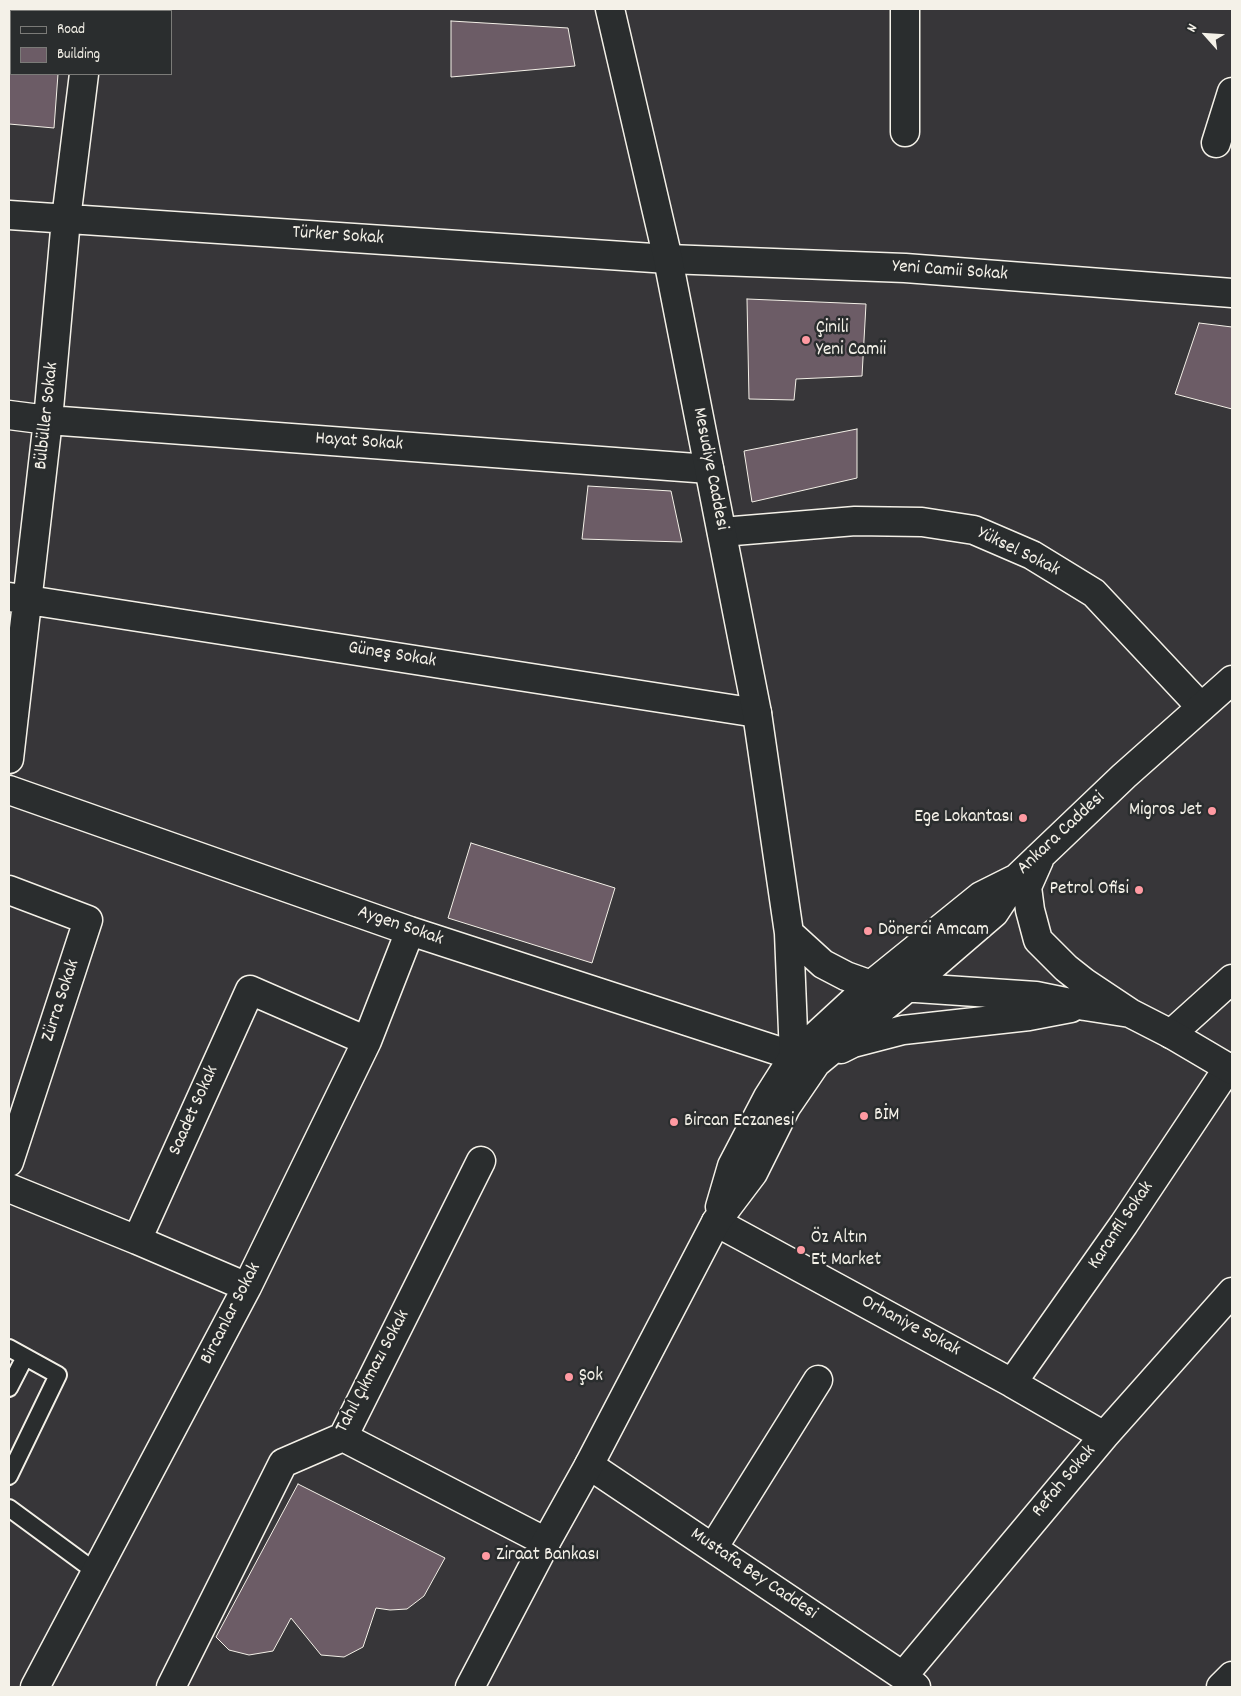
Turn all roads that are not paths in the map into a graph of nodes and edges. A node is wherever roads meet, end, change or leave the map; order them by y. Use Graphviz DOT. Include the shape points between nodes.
graph roads {
  1 [pos="610,9"];
  2 [pos="905,9"];
  3 [pos="84,75"];
  4 [pos="1232,92"];
  5 [pos="905,132"];
  6 [pos="1216,143"];
  7 [pos="9,216"];
  8 [pos="66,219"];
  9 [pos="668,259"];
  10 [pos="1232,293"];
  11 [pos="9,415"];
  12 [pos="48,420"];
  13 [pos="709,470"];
  14 [pos="722,532"];
  15 [pos="18,598"];
  16 [pos="1232,680"];
  17 [pos="1202,707"];
  18 [pos="757,714"];
  19 [pos="9,759"];
  20 [pos="9,790"];
  21 [pos="1042,854"];
  22 [pos="1016,878"];
  23 [pos="9,890"];
  24 [pos="410,931"];
  25 [pos="789,933"];
  26 [pos="1232,979"];
  27 [pos="871,985"];
  28 [pos="908,988"];
  29 [pos="1085,1006"];
  30 [pos="1130,1013"];
  31 [pos="874,1014"];
  32 [pos="903,1030"];
  33 [pos="1172,1034"];
  34 [pos="367,1041"];
  35 [pos="805,1059"];
  36 [pos="1230,1069"];
  37 [pos="481,1161"];
  38 [pos="9,1162"];
  39 [pos="9,1188"];
  40 [pos="716,1222"];
  41 [pos="137,1240"];
  42 [pos="247,1287"];
  43 [pos="1232,1292"];
  44 [pos="9,1348"];
  45 [pos="25,1357"];
  46 [pos="818,1380"];
  47 [pos="1012,1382"];
  48 [pos="9,1388"];
  49 [pos="1104,1436"];
  50 [pos="343,1437"];
  51 [pos="589,1465"];
  52 [pos="9,1476"];
  53 [pos="9,1508"];
  54 [pos="546,1542"];
  55 [pos="713,1548"];
  56 [pos="96,1572"];
  57 [pos="505,1617"];
  58 [pos="1232,1676"];
  59 [pos="910,1682"];
  60 [pos="35,1687"];
  61 [pos="171,1687"];
  62 [pos="470,1687"];
  63 [pos="491,1687"];
  64 [pos="1221,1687"];
  1 -- 9 [label="street, Mesudiye Caddesi"];
  2 -- 5 [label="street"];
  3 -- 8 [label="street, Bülbüller Sokak"];
  4 -- 6 [label="street"];
  7 -- 8 [label="street, Türker Sokak"];
  8 -- 9 [label="street, Türker Sokak"];
  8 -- 12 [label="street, Bülbüller Sokak"];
  9 -- 10 [label="street, Yeni Camii Sokak" via="904,268"];
  9 -- 13 [label="street, Mesudiye Caddesi"];
  11 -- 12 [label="street, Hayat Sokak"];
  12 -- 13 [label="street, Hayat Sokak"];
  12 -- 15 [label="street, Bülbüller Sokak"];
  13 -- 14 [label="street, Mesudiye Caddesi"];
  14 -- 17 [label="street, Yüksel Sokak" via="855,521 922,522 974,530 1032,555 1094,593"];
  14 -- 18 [label="street, Mesudiye Caddesi"];
  15 -- 18 [label="street, Güneş Sokak"];
  15 -- 19 [label="street, Bülbüller Sokak"];
  16 -- 17 [label="street, Ankara Caddesi"];
  17 -- 21 [label="street, Ankara Caddesi"];
  18 -- 25 [label="street, Mesudiye Caddesi"];
  20 -- 24 [label="street, Aygen Sokak"];
  21 -- 22 [label="street, Ankara Caddesi"];
  21 -- 30 [label="street" via="1027,886 1038,940 1066,968"];
  22 -- 27 [label="street, Ankara Caddesi" via="981,896"];
  22 -- 28 [label="street" via="994,913"];
  23 -- 38 [label="street, Zürra Sokak" via="88,920"];
  24 -- 34 [label="street, Bircanlar Sokak"];
  24 -- 35 [label="street, Aygen Sokak"];
  25 -- 27 [label="street" via="823,964"];
  25 -- 35 [label="street, Mesudiye Caddesi"];
  26 -- 33 [label="street"];
  27 -- 28 [label="street"];
  27 -- 31 [label="street" via="869,1000"];
  27 -- 35 [label="street, Ankara Caddesi"];
  28 -- 29 [label="street" via="1036,996"];
  28 -- 31 [label="street"];
  29 -- 30 [label="street"];
  29 -- 32 [label="street" via="1029,1016"];
  30 -- 33 [label="street"];
  31 -- 32 [label="street"];
  31 -- 35 [label="street"];
  32 -- 35 [label="street"];
  33 -- 36 [label="street"];
  34 -- 41 [label="street, Saadet Sokak" via="250,990"];
  34 -- 42 [label="street, Bircanlar Sokak"];
  35 -- 40 [label="street" via="768,1097 732,1166"];
  36 -- 47 [label="street, Karanfil Sokak"];
  37 -- 50 [label="street, Tahıl Çıkmazı Sokak"];
  39 -- 41 [label="street"];
  40 -- 47 [label="street, Orhaniye Sokak"];
  40 -- 51 [label="street"];
  41 -- 42 [label="street"];
  42 -- 56 [label="street, Bircanlar Sokak"];
  43 -- 49 [label="street, Refah Sokak"];
  44 -- 45 [label="lane"];
  45 -- 48 [label="lane"];
  45 -- 52 [label="lane" via="58,1375"];
  46 -- 55 [label="street"];
  47 -- 49 [label="street, Orhaniye Sokak"];
  49 -- 59 [label="street, Refah Sokak"];
  50 -- 54 [label="street"];
  50 -- 61 [label="street, Tahıl Çıkmazı Sokak" via="283,1463"];
  51 -- 54 [label="street"];
  51 -- 55 [label="street, Mustafa Bey Caddesi"];
  53 -- 56 [label="lane"];
  54 -- 57 [label="street"];
  55 -- 59 [label="street, Mustafa Bey Caddesi"];
  56 -- 60 [label="street, Bircanlar Sokak"];
  57 -- 62 [label="street"];
  57 -- 63 [label="street"];
  58 -- 64 [label="street"];
}
